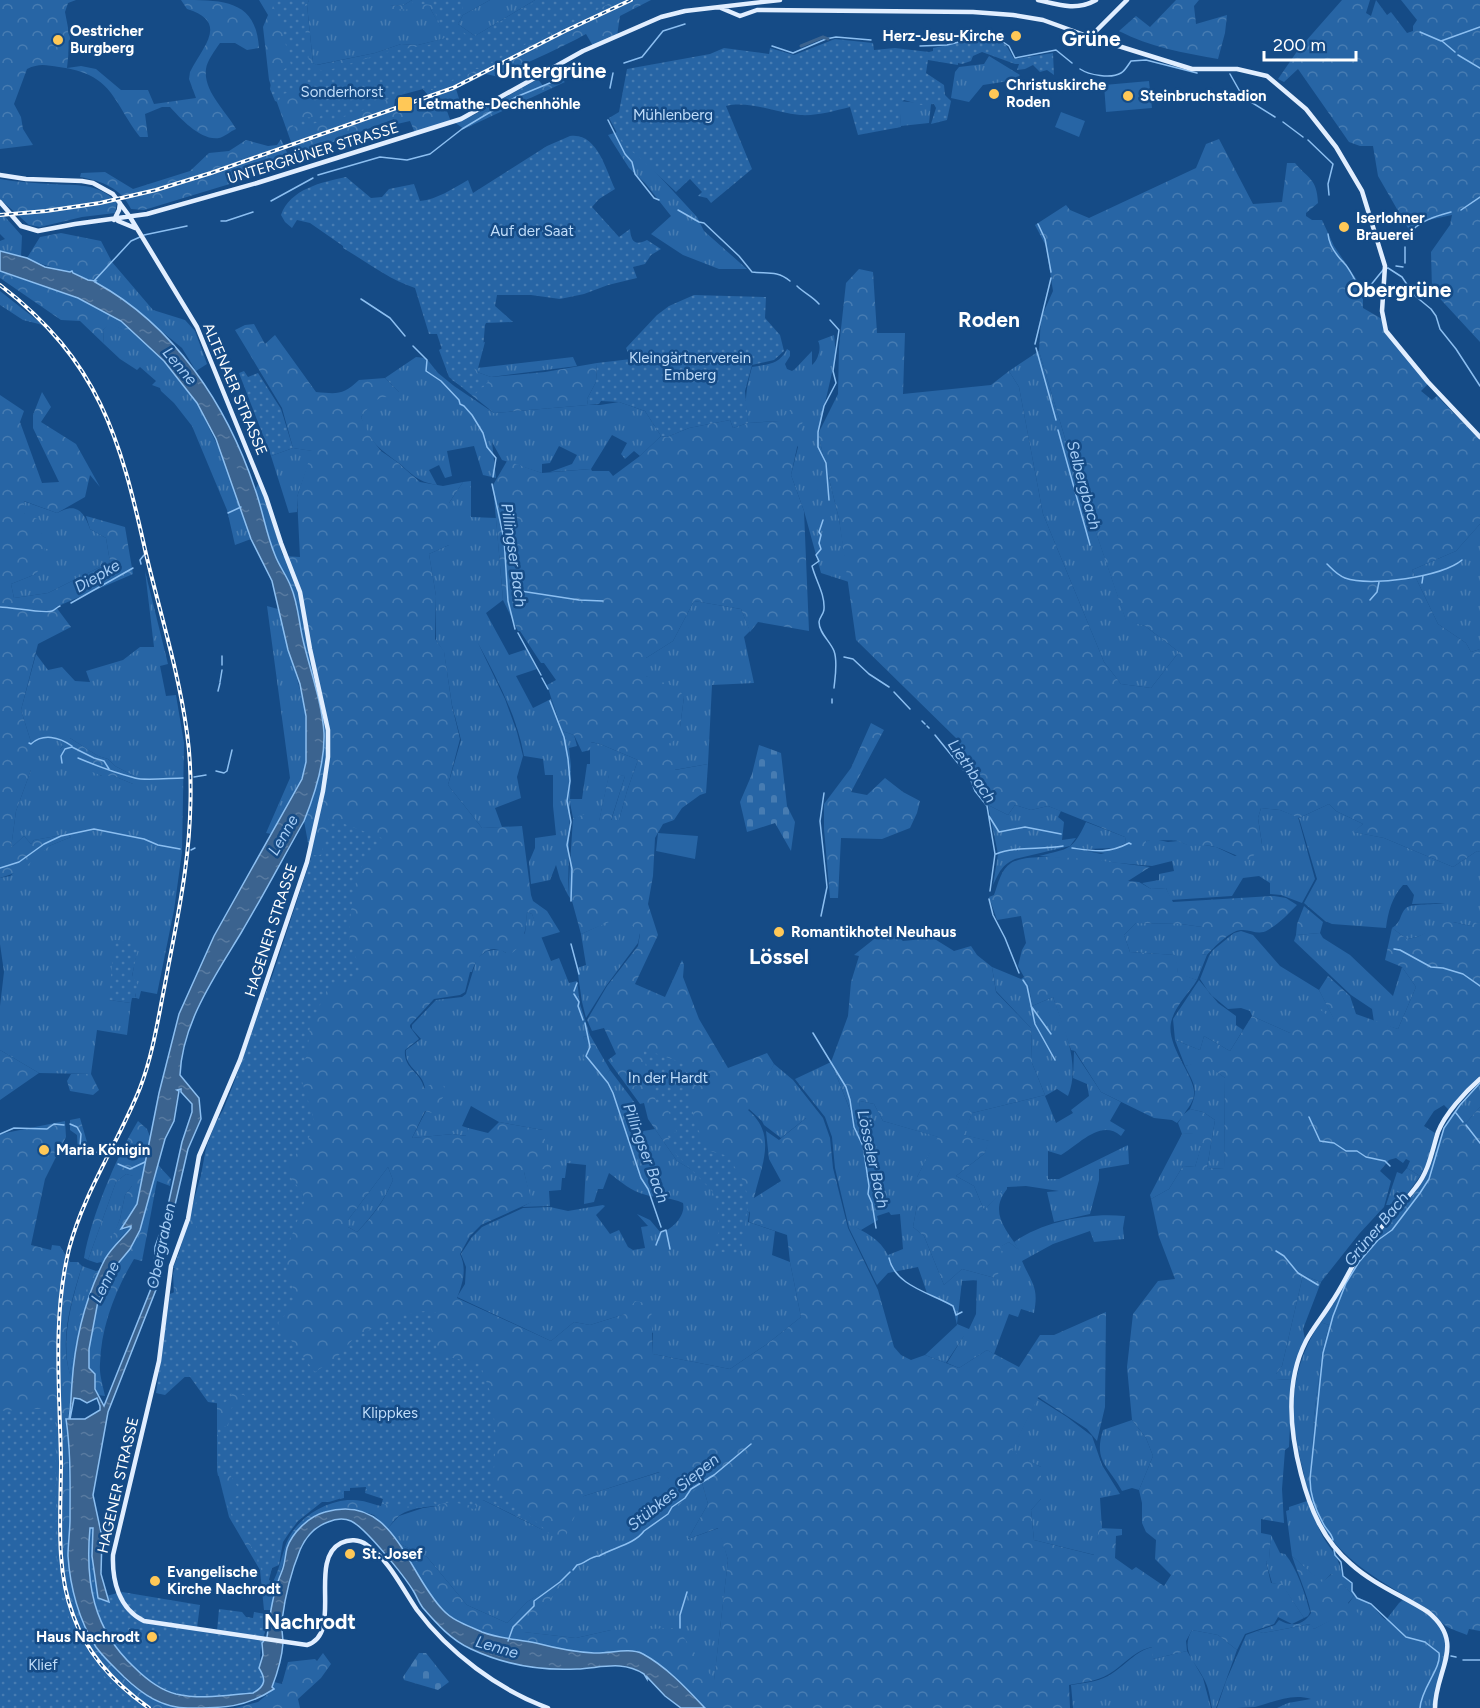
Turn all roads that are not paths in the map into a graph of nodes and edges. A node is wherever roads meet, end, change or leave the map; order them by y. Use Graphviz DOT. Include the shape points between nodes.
graph roads {
  1 [pos="780,0"];
  2 [pos="1038,0"];
  3 [pos="1096,0"];
  4 [pos="1127,0"];
  5 [pos="775,1"];
  6 [pos="731,5"];
  7 [pos="718,7"];
  8 [pos="733,13"];
  9 [pos="1095,36"];
  10 [pos="0,175"];
  11 [pos="0,202"];
  12 [pos="120,202"];
  13 [pos="147,214"];
  14 [pos="130,217"];
  15 [pos="114,220"];
  16 [pos="137,230"];
  17 [pos="1480,437"];
  18 [pos="317,820"];
  19 [pos="1480,1079"];
  20 [pos="548,1708"];
  21 [pos="1435,1708"];
  1 -- 5 [label="main road, UNTERGRÜNER STRASSE"];
  2 -- 3 [label="main road" via="1073,7"];
  4 -- 9 [label="main road"];
  5 -- 6 [label="main road, UNTERGRÜNER STRASSE"];
  6 -- 7 [label="main road, UNTERGRÜNER STRASSE"];
  6 -- 8 [label="main road"];
  7 -- 8 [label="main road"];
  7 -- 13 [label="main road, UNTERGRÜNER STRASSE" via="677,12 652,20 584,51 480,110 449,123"];
  8 -- 9 [label="main road" via="740,16 757,10 996,14 1043,20 1087,36 1090,42 1095,41"];
  9 -- 17 [label="main road" via="1192,69 1237,69 1261,74 1290,93 1317,121 1358,183 1385,268 1382,315 1388,335"];
  10 -- 12 [label="main road" via="93,183"];
  11 -- 15 [label="main road, UNTERGRÜNER STRASSE" via="18,223 33,230"];
  12 -- 14 [label="main road, ALTENAER STRASSE"];
  12 -- 15 [label="main road"];
  13 -- 14 [label="main road, UNTERGRÜNER STRASSE"];
  13 -- 16 [label="main road"];
  14 -- 15 [label="main road, UNTERGRÜNER STRASSE"];
  14 -- 16 [label="main road, ALTENAER STRASSE"];
  15 -- 16 [label="main road"];
  16 -- 18 [label="main road, ALTENAER STRASSE" via="197,327 296,581 328,730 328,757"];
  18 -- 20 [label="main road, HAGENER STRASSE" via="249,1036 202,1149 188,1219 171,1266 158,1369 112,1567 118,1593 134,1616 144,1621 307,1645 317,1639 324,1618 330,1554 341,1543 360,1541 399,1579 418,1611 471,1664 519,1695"];
  19 -- 21 [label="main road" via="1441,1127 1419,1183 1362,1250 1312,1330 1299,1359 1292,1398 1298,1459 1312,1510 1324,1533 1349,1563 1428,1612 1443,1629 1448,1656"];
}
